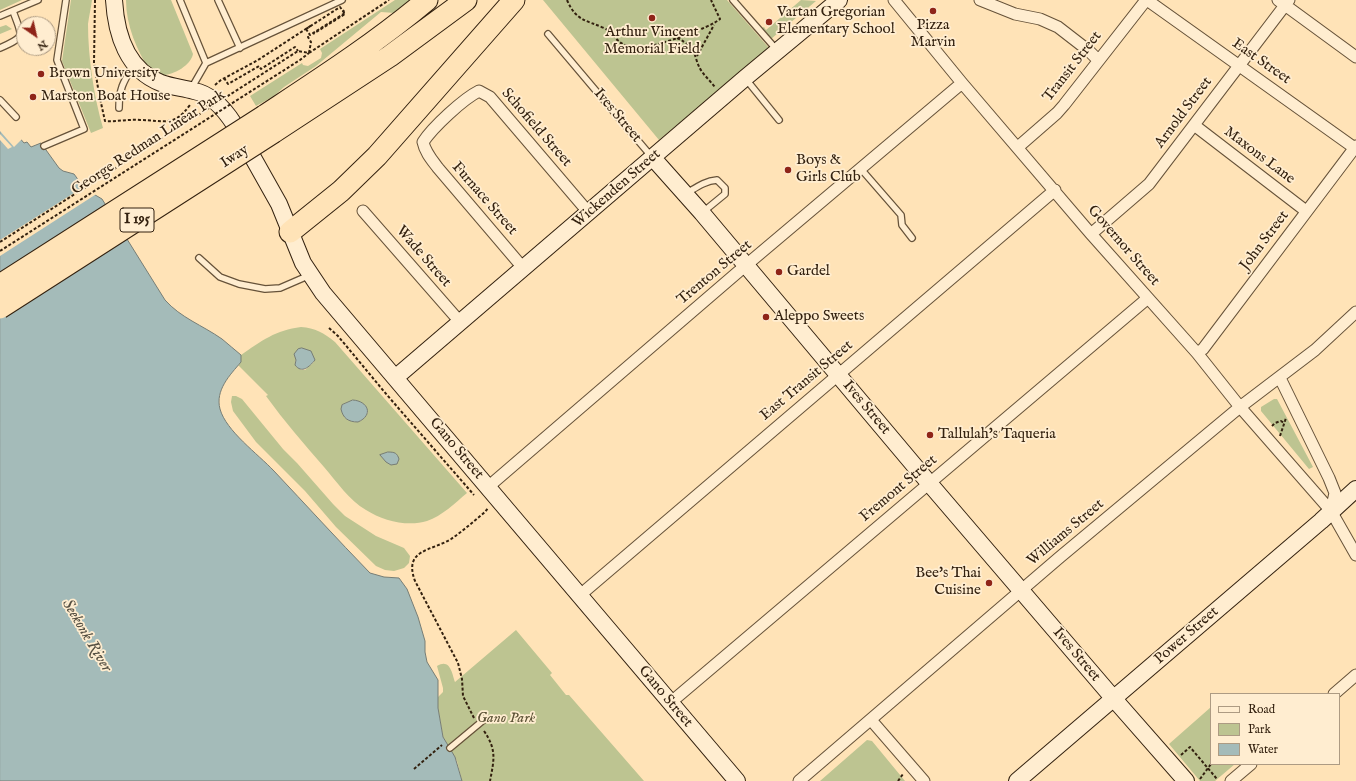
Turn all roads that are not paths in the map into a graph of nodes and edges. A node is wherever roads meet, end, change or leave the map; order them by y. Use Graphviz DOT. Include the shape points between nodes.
graph roads {
  1 [pos="38,0"];
  2 [pos="66,0"];
  3 [pos="114,0"];
  4 [pos="180,0"];
  5 [pos="218,0"];
  6 [pos="342,0"];
  7 [pos="427,0"];
  8 [pos="466,0"];
  9 [pos="514,0"];
  10 [pos="733,0"];
  11 [pos="839,0"];
  12 [pos="894,0"];
  13 [pos="980,0"];
  14 [pos="1146,0"];
  15 [pos="1284,2"];
  16 [pos="13,11"];
  17 [pos="0,16"];
  18 [pos="548,34"];
  19 [pos="0,48"];
  20 [pos="240,48"];
  21 [pos="778,51"];
  22 [pos="1356,57"];
  23 [pos="1098,60"];
  24 [pos="206,63"];
  25 [pos="134,64"];
  26 [pos="1240,65"];
  27 [pos="745,78"];
  28 [pos="962,83"];
  29 [pos="201,94"];
  30 [pos="0,100"];
  31 [pos="118,108"];
  32 [pos="16,116"];
  33 [pos="778,120"];
  34 [pos="269,124"];
  35 [pos="1194,125"];
  36 [pos="44,146"];
  37 [pos="424,147"];
  38 [pos="1018,147"];
  39 [pos="1356,147"];
  40 [pos="653,158"];
  41 [pos="861,169"];
  42 [pos="1055,190"];
  43 [pos="686,195"];
  44 [pos="364,211"];
  45 [pos="1306,211"];
  46 [pos="589,213"];
  47 [pos="702,213"];
  48 [pos="290,232"];
  49 [pos="1091,234"];
  50 [pos="912,238"];
  51 [pos="198,258"];
  52 [pos="746,266"];
  53 [pos="524,269"];
  54 [pos="310,275"];
  55 [pos="0,284"];
  56 [pos="1148,298"];
  57 [pos="0,308"];
  58 [pos="1356,312"];
  59 [pos="461,324"];
  60 [pos="1197,353"];
  61 [pos="838,375"];
  62 [pos="395,378"];
  63 [pos="1280,378"];
  64 [pos="1240,407"];
  65 [pos="929,483"];
  66 [pos="488,487"];
  67 [pos="1356,489"];
  68 [pos="1331,512"];
  69 [pos="1356,555"];
  70 [pos="1022,590"];
  71 [pos="579,596"];
  72 [pos="1356,675"];
  73 [pos="1335,693"];
  74 [pos="1114,699"];
  75 [pos="670,703"];
  76 [pos="486,718"];
  77 [pos="871,720"];
  78 [pos="450,748"];
  79 [pos="1250,765"];
  80 [pos="1193,780"];
  81 [pos="737,781"];
  82 [pos="799,781"];
  83 [pos="924,781"];
  84 [pos="1017,781"];
  85 [pos="1232,781"];
  1 -- 16 [label="lane"];
  2 -- 36 [label="lane" via="57,54 58,64 84,129"];
  3 -- 25 [label="street" via="121,41"];
  4 -- 24 [label="lane"];
  5 -- 20 [label="lane"];
  6 -- 20 [label="lane"];
  7 -- 34 [label="highway, Iway / I 195"];
  8 -- 34 [label="highway, Iway / I 195" via="390,56"];
  9 -- 48 [label="highway" via="366,168"];
  10 -- 21 [label="lane"];
  11 -- 21 [label="street, Wickenden Street"];
  12 -- 28 [label="street, Governor Street"];
  13 -- 23 [label="street" via="1058,27"];
  14 -- 23 [label="street, Transit Street"];
  14 -- 26 [label="street, East Street"];
  15 -- 22 [label="street"];
  15 -- 26 [label="street, Arnold Street"];
  16 -- 17 [label="lane"];
  16 -- 19 [label="lane" via="20,36"];
  18 -- 40 [label="lane, Ives Street"];
  20 -- 24 [label="lane"];
  21 -- 27 [label="street, Wickenden Street"];
  23 -- 38 [label="street, Transit Street" via="1057,113"];
  24 -- 29 [label="lane"];
  25 -- 29 [label="street" via="161,83"];
  25 -- 31 [label="lane" via="121,87"];
  26 -- 35 [label="street, Arnold Street"];
  26 -- 39 [label="street, East Street"];
  27 -- 33 [label="lane"];
  27 -- 40 [label="street, Wickenden Street"];
  28 -- 38 [label="street, Governor Street"];
  28 -- 41 [label="street, Trenton Street"];
  29 -- 48 [label="street, Gano Street" via="225,112 234,124 273,193"];
  30 -- 32 [label="lane"];
  34 -- 55 [label="highway, Iway / I 195, bridge"];
  34 -- 57 [label="highway, Iway / I 195, bridge"];
  35 -- 45 [label="street, Maxons Lane"];
  35 -- 49 [label="street, Arnold Street" via="1149,184"];
  37 -- 46 [label="street, Schofield Street" via="423,142 428,135 462,102 479,91 484,92"];
  37 -- 53 [label="street, Furnace Street" via="438,168"];
  38 -- 42 [label="street, Governor Street"];
  39 -- 45 [label="street, John Street"];
  40 -- 43 [label="street, Ives Street"];
  40 -- 46 [label="street, Wickenden Street"];
  41 -- 50 [label="lane" via="901,215 902,226"];
  41 -- 52 [label="street, Trenton Street"];
  42 -- 49 [label="street, Governor Street"];
  42 -- 61 [label="street, East Transit Street"];
  43 -- 47 [label="street, Ives Street"];
  43 -- 47 [label="lane" via="710,181 717,180 722,183 725,194"];
  44 -- 59 [label="street, Wade Street"];
  45 -- 60 [label="street, John Street" via="1203,349"];
  46 -- 53 [label="street, Wickenden Street"];
  47 -- 52 [label="street, Ives Street"];
  48 -- 54 [label="street, Gano Street"];
  49 -- 56 [label="street, Governor Street"];
  51 -- 54 [label="lane" via="220,277 265,289 280,288"];
  52 -- 61 [label="street, Ives Street"];
  52 -- 66 [label="street, Trenton Street"];
  53 -- 59 [label="street, Wickenden Street"];
  54 -- 62 [label="street, Gano Street"];
  56 -- 60 [label="street, Governor Street"];
  56 -- 65 [label="street, Fremont Street"];
  58 -- 63 [label="street, Williams Street"];
  59 -- 62 [label="street, Wickenden Street"];
  60 -- 64 [label="street, Governor Street"];
  61 -- 65 [label="street, Ives Street"];
  61 -- 71 [label="street, East Transit Street"];
  62 -- 66 [label="street, Gano Street"];
  63 -- 64 [label="street, Williams Street"];
  63 -- 68 [label="street" via="1335,493"];
  64 -- 68 [label="street, Governor Street"];
  64 -- 70 [label="street, Williams Street"];
  65 -- 70 [label="street, Ives Street"];
  65 -- 75 [label="street, Fremont Street"];
  66 -- 71 [label="street, Gano Street"];
  67 -- 68 [label="street, Power Street"];
  68 -- 69 [label="street, Governor Street"];
  68 -- 74 [label="street, Power Street"];
  70 -- 74 [label="street, Ives Street"];
  70 -- 77 [label="street, Williams Street"];
  71 -- 75 [label="street, Gano Street"];
  72 -- 73 [label="street"];
  74 -- 80 [label="street, Ives Street"];
  74 -- 84 [label="street, Power Street"];
  75 -- 81 [label="street, Gano Street"];
  76 -- 78 [label="lane"];
  77 -- 82 [label="street, Williams Street"];
  77 -- 83 [label="street"];
  79 -- 85 [label="street"];
}
